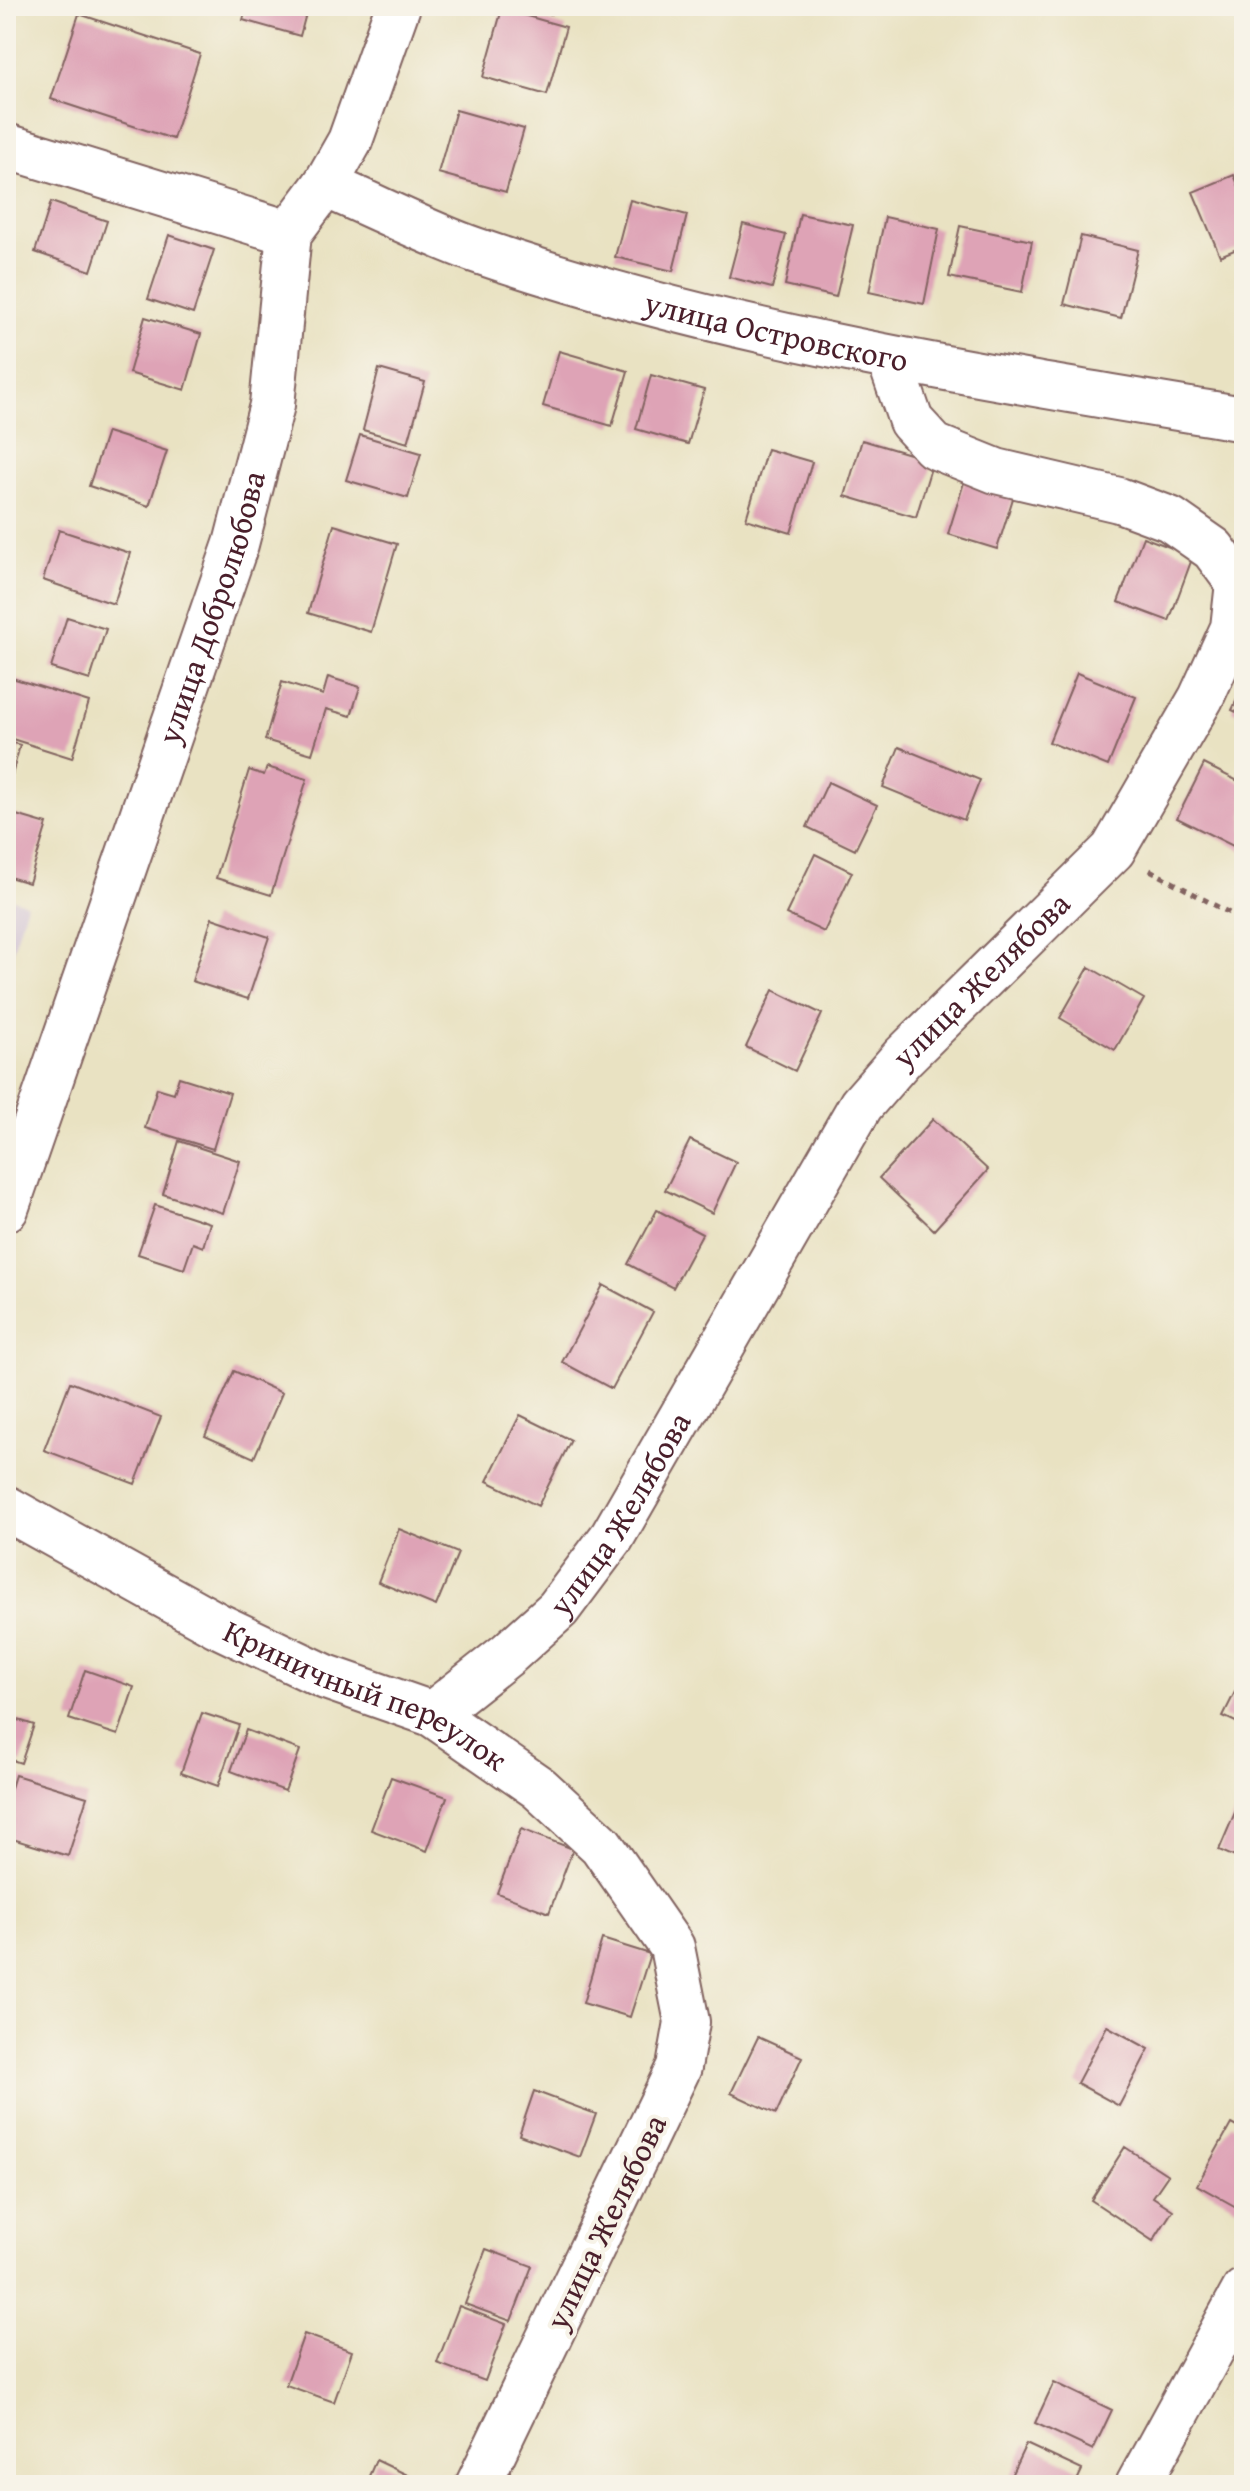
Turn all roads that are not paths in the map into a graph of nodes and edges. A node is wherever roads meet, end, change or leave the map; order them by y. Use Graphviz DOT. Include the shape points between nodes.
graph roads {
  1 [pos="398,6"];
  2 [pos="6,146"];
  3 [pos="325,185"];
  4 [pos="289,233"];
  5 [pos="890,360"];
  6 [pos="1244,419"];
  7 [pos="6,1209"];
  8 [pos="6,1508"];
  9 [pos="432,1714"];
  10 [pos="672,1947"];
  11 [pos="1244,2291"];
  12 [pos="478,2485"];
  13 [pos="1138,2485"];
  1 -- 3 [label="street" via="350,141"];
  2 -- 4 [label="street"];
  3 -- 4 [label="street"];
  3 -- 5 [label="street, улица Островского" via="472,249 570,281"];
  4 -- 7 [label="street, улица Добролюбова" via="272,405 236,544"];
  5 -- 6 [label="street, улица Островского"];
  5 -- 9 [label="street, улица Желябова" via="911,421 934,446 996,471 1119,500 1170,519 1213,549 1238,583 1233,628 1201,698 1113,850 861,1105 612,1537 558,1609"];
  8 -- 9 [label="street, Криничный переулок" via="217,1625 326,1677"];
  9 -- 10 [label="street, Криничный переулок" via="539,1788 601,1845"];
  10 -- 12 [label="street, улица Желябова" via="687,2022 679,2067"];
  11 -- 13 [label="street"];
}
